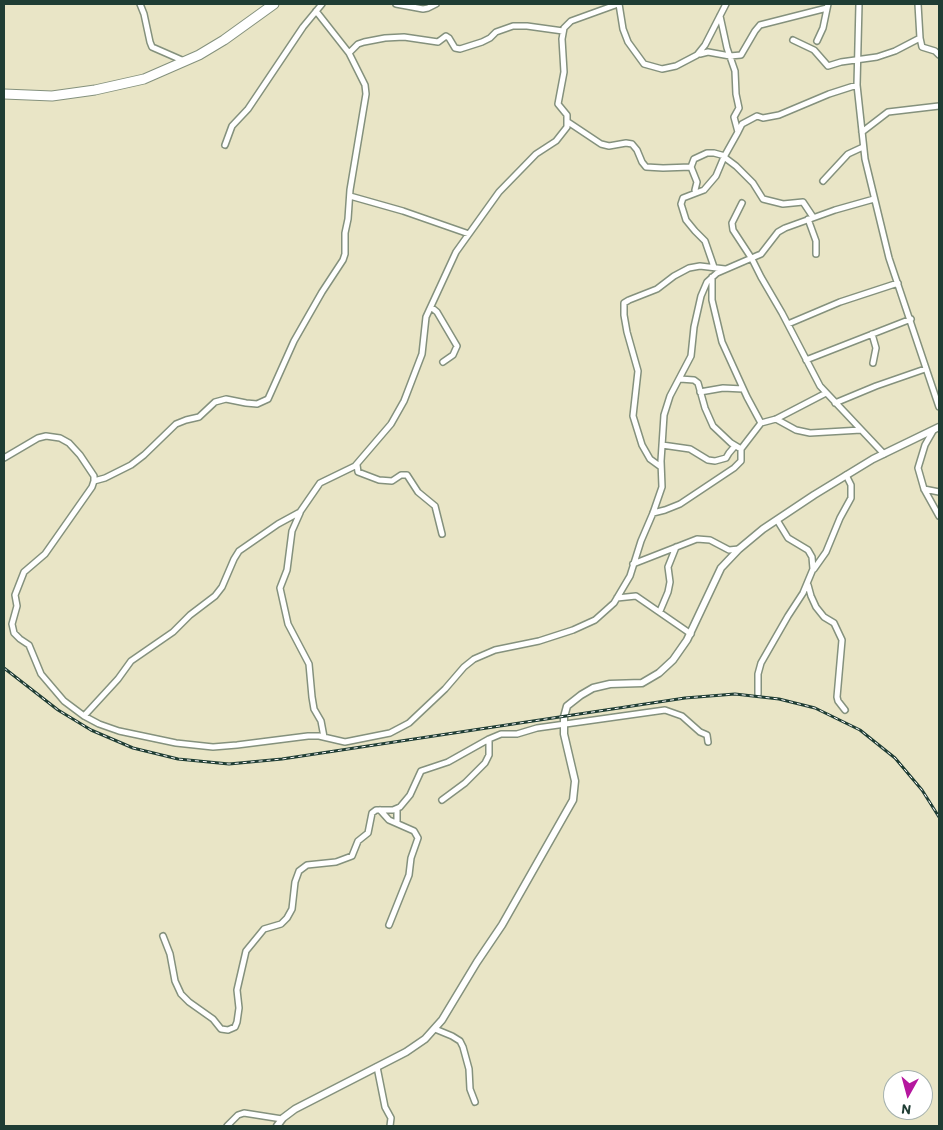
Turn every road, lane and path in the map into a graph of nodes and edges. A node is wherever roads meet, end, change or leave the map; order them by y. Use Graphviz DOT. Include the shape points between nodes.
graph roads {
  1 [pos="140,4"];
  2 [pos="274,4"];
  3 [pos="322,4"];
  4 [pos="396,4"];
  5 [pos="436,4"];
  6 [pos="618,4"];
  7 [pos="726,4"];
  8 [pos="859,4"];
  9 [pos="918,4"];
  10 [pos="605,6"];
  11 [pos="828,6"];
  12 [pos="316,11"];
  13 [pos="720,16"];
  14 [pos="563,31"];
  15 [pos="920,38"];
  16 [pos="793,40"];
  17 [pos="817,41"];
  18 [pos="349,53"];
  19 [pos="697,55"];
  20 [pos="939,55"];
  21 [pos="730,56"];
  22 [pos="857,59"];
  23 [pos="185,62"];
  24 [pos="857,85"];
  25 [pos="4,94"];
  26 [pos="939,106"];
  27 [pos="568,122"];
  28 [pos="738,132"];
  29 [pos="862,132"];
  30 [pos="225,145"];
  31 [pos="863,147"];
  32 [pos="724,157"];
  33 [pos="692,167"];
  34 [pos="823,181"];
  35 [pos="696,193"];
  36 [pos="350,196"];
  37 [pos="874,199"];
  38 [pos="742,203"];
  39 [pos="811,218"];
  40 [pos="469,234"];
  41 [pos="816,254"];
  42 [pos="752,259"];
  43 [pos="714,267"];
  44 [pos="725,269"];
  45 [pos="712,277"];
  46 [pos="898,283"];
  47 [pos="431,307"];
  48 [pos="911,319"];
  49 [pos="788,324"];
  50 [pos="872,334"];
  51 [pos="806,360"];
  52 [pos="443,362"];
  53 [pos="873,363"];
  54 [pos="925,369"];
  55 [pos="680,379"];
  56 [pos="743,388"];
  57 [pos="700,392"];
  58 [pos="826,393"];
  59 [pos="836,403"];
  60 [pos="939,407"];
  61 [pos="776,419"];
  62 [pos="761,423"];
  63 [pos="936,429"];
  64 [pos="861,430"];
  65 [pos="662,445"];
  66 [pos="735,446"];
  67 [pos="741,449"];
  68 [pos="884,454"];
  69 [pos="4,458"];
  70 [pos="357,465"];
  71 [pos="661,467"];
  72 [pos="846,475"];
  73 [pos="94,481"];
  74 [pos="924,489"];
  75 [pos="939,492"];
  76 [pos="300,512"];
  77 [pos="653,513"];
  78 [pos="939,516"];
  79 [pos="777,520"];
  80 [pos="442,534"];
  81 [pos="676,547"];
  82 [pos="738,549"];
  83 [pos="633,564"];
  84 [pos="813,569"];
  85 [pos="807,584"];
  86 [pos="617,598"];
  87 [pos="660,612"];
  88 [pos="691,634"];
  89 [pos="758,694"];
  90 [pos="844,710"];
  91 [pos="84,716"];
  92 [pos="563,724"];
  93 [pos="324,737"];
  94 [pos="488,739"];
  95 [pos="708,742"];
  96 [pos="442,800"];
  97 [pos="397,809"];
  98 [pos="380,810"];
  99 [pos="397,823"];
  100 [pos="389,925"];
  101 [pos="163,936"];
  102 [pos="435,1029"];
  103 [pos="377,1067"];
  104 [pos="475,1102"];
  105 [pos="282,1119"];
  106 [pos="227,1126"];
  107 [pos="277,1126"];
  108 [pos="390,1126"];
  1 -- 23 [label="street" via="152,47"];
  2 -- 23 [label="highway" via="224,40"];
  3 -- 12 [label="street"];
  4 -- 5 [label="street" via="423,9"];
  6 -- 10 [label="street"];
  6 -- 19 [label="street" via="625,36 645,65 666,69"];
  7 -- 13 [label="street"];
  8 -- 22 [label="street"];
  9 -- 15 [label="street"];
  10 -- 14 [label="street" via="570,21"];
  11 -- 17 [label="street"];
  11 -- 21 [label="street" via="760,25 742,54"];
  12 -- 18 [label="street"];
  12 -- 30 [label="street" via="248,109 232,126"];
  13 -- 19 [label="street" via="706,45"];
  13 -- 21 [label="street"];
  14 -- 18 [label="street" via="513,26 460,49 455,48 446,36 438,42 385,38 358,44"];
  14 -- 27 [label="street" via="564,72 558,104 567,115"];
  15 -- 20 [label="street" via="922,47"];
  15 -- 22 [label="street" via="895,51"];
  16 -- 22 [label="street" via="814,50 828,66"];
  18 -- 36 [label="street" via="365,85 366,94"];
  19 -- 21 [label="street" via="708,52"];
  21 -- 28 [label="street" via="736,78 739,108 734,117"];
  22 -- 24 [label="street"];
  23 -- 25 [label="highway" via="144,79 95,90 52,96"];
  24 -- 28 [label="street" via="779,115 756,116 742,124"];
  24 -- 29 [label="street"];
  26 -- 29 [label="street" via="888,112"];
  27 -- 33 [label="street" via="599,143 609,146 632,144 646,166"];
  27 -- 40 [label="street" via="556,141 536,154 499,192"];
  28 -- 32 [label="street"];
  29 -- 31 [label="street"];
  31 -- 34 [label="street" via="848,154"];
  31 -- 37 [label="street"];
  32 -- 33 [label="street" via="714,153 703,154 694,159"];
  32 -- 35 [label="street" via="714,179 704,190"];
  32 -- 39 [label="street" via="753,183 764,199 783,204 803,202"];
  33 -- 35 [label="street" via="697,182"];
  35 -- 43 [label="street" via="683,198 681,210 705,241"];
  36 -- 40 [label="street"];
  36 -- 73 [label="street" via="343,260 294,341 268,398 257,404 226,399 215,402 199,417 176,424 130,466"];
  37 -- 39 [label="street"];
  37 -- 46 [label="street"];
  38 -- 42 [label="street" via="732,228"];
  39 -- 41 [label="street"];
  39 -- 42 [label="street" via="778,232 765,251"];
  40 -- 47 [label="street" via="452,260"];
  42 -- 44 [label="street"];
  42 -- 49 [label="street"];
  43 -- 44 [label="street"];
  43 -- 71 [label="street" via="689,268 657,289 624,303 625,324 638,371 633,416 642,445 650,459"];
  44 -- 45 [label="street"];
  45 -- 55 [label="street" via="701,296 691,356"];
  45 -- 56 [label="street" via="712,300 720,336"];
  46 -- 48 [label="street"];
  46 -- 49 [label="street"];
  47 -- 52 [label="street" via="457,346 453,355"];
  47 -- 70 [label="street" via="425,322 422,354 401,410"];
  48 -- 50 [label="street"];
  48 -- 54 [label="street"];
  49 -- 51 [label="street"];
  50 -- 51 [label="street"];
  50 -- 53 [label="street" via="876,348"];
  51 -- 58 [label="street"];
  54 -- 59 [label="street"];
  54 -- 60 [label="street"];
  55 -- 57 [label="street" via="694,380"];
  55 -- 65 [label="street" via="664,415"];
  56 -- 57 [label="street"];
  56 -- 62 [label="street"];
  57 -- 66 [label="street" via="713,426"];
  58 -- 59 [label="street"];
  58 -- 61 [label="street"];
  59 -- 64 [label="street"];
  61 -- 62 [label="street"];
  61 -- 64 [label="street" via="796,430 810,433"];
  62 -- 67 [label="street"];
  63 -- 68 [label="street"];
  63 -- 74 [label="street" via="922,453 918,468"];
  64 -- 68 [label="street"];
  65 -- 66 [label="street" via="690,449 715,462 726,458"];
  65 -- 71 [label="street"];
  66 -- 67 [label="street"];
  67 -- 77 [label="street" via="740,463 727,474 680,504"];
  68 -- 72 [label="street"];
  69 -- 73 [label="street" via="38,438 60,438 80,455"];
  70 -- 76 [label="street" via="320,483"];
  70 -- 80 [label="street" via="358,472 379,480 392,481 407,475 418,492 435,506"];
  71 -- 77 [label="street" via="662,487"];
  72 -- 79 [label="street"];
  72 -- 84 [label="street" via="851,485 851,498 826,552"];
  73 -- 91 [label="street" via="45,554 24,572 15,595 18,606 12,624 17,636 31,648 46,681 64,701"];
  74 -- 75 [label="street"];
  74 -- 78 [label="street"];
  76 -- 91 [label="street" via="239,551 216,596 131,662"];
  76 -- 93 [label="street" via="292,531 287,570 280,588 288,624 309,664 314,709 321,721"];
  77 -- 83 [label="street"];
  79 -- 82 [label="street"];
  79 -- 84 [label="street" via="788,538 808,550"];
  81 -- 82 [label="street" via="706,539 729,550"];
  81 -- 83 [label="street"];
  81 -- 87 [label="street" via="668,567 668,592"];
  82 -- 88 [label="street" via="721,568"];
  83 -- 86 [label="street"];
  84 -- 85 [label="street"];
  85 -- 89 [label="street" via="761,663"];
  85 -- 90 [label="street" via="816,607 834,624 842,640 837,698"];
  86 -- 87 [label="street" via="636,596"];
  86 -- 93 [label="street" via="595,620 573,630 539,641 503,647 474,659 413,720 395,732 352,742"];
  87 -- 88 [label="street"];
  88 -- 92 [label="street" via="667,667 645,682 601,686 581,694 567,706"];
  91 -- 93 [label="street" via="147,738 213,747"];
  92 -- 94 [label="street"];
  92 -- 95 [label="street" via="668,710 706,734"];
  92 -- 102 [label="street" via="575,781 574,800 502,925"];
  94 -- 96 [label="street" via="489,755 485,763"];
  94 -- 97 [label="street" via="448,762 422,771 410,795"];
  97 -- 98 [label="street"];
  97 -- 99 [label="street"];
  98 -- 99 [label="street" via="385,817"];
  98 -- 101 [label="street" via="372,813 368,833 358,840 352,856 336,862 307,865 299,871 292,910 287,918 279,925 264,930 246,951 236,990 239,1008 233,1028 221,1029 181,994"];
  99 -- 100 [label="street" via="414,831 418,838 409,875"];
  102 -- 103 [label="street" via="406,1052"];
  102 -- 104 [label="street" via="460,1041"];
  103 -- 105 [label="street" via="302,1105"];
  103 -- 108 [label="street" via="385,1107 391,1118"];
  105 -- 106 [label="street" via="244,1113"];
  105 -- 107 [label="street"];
}
